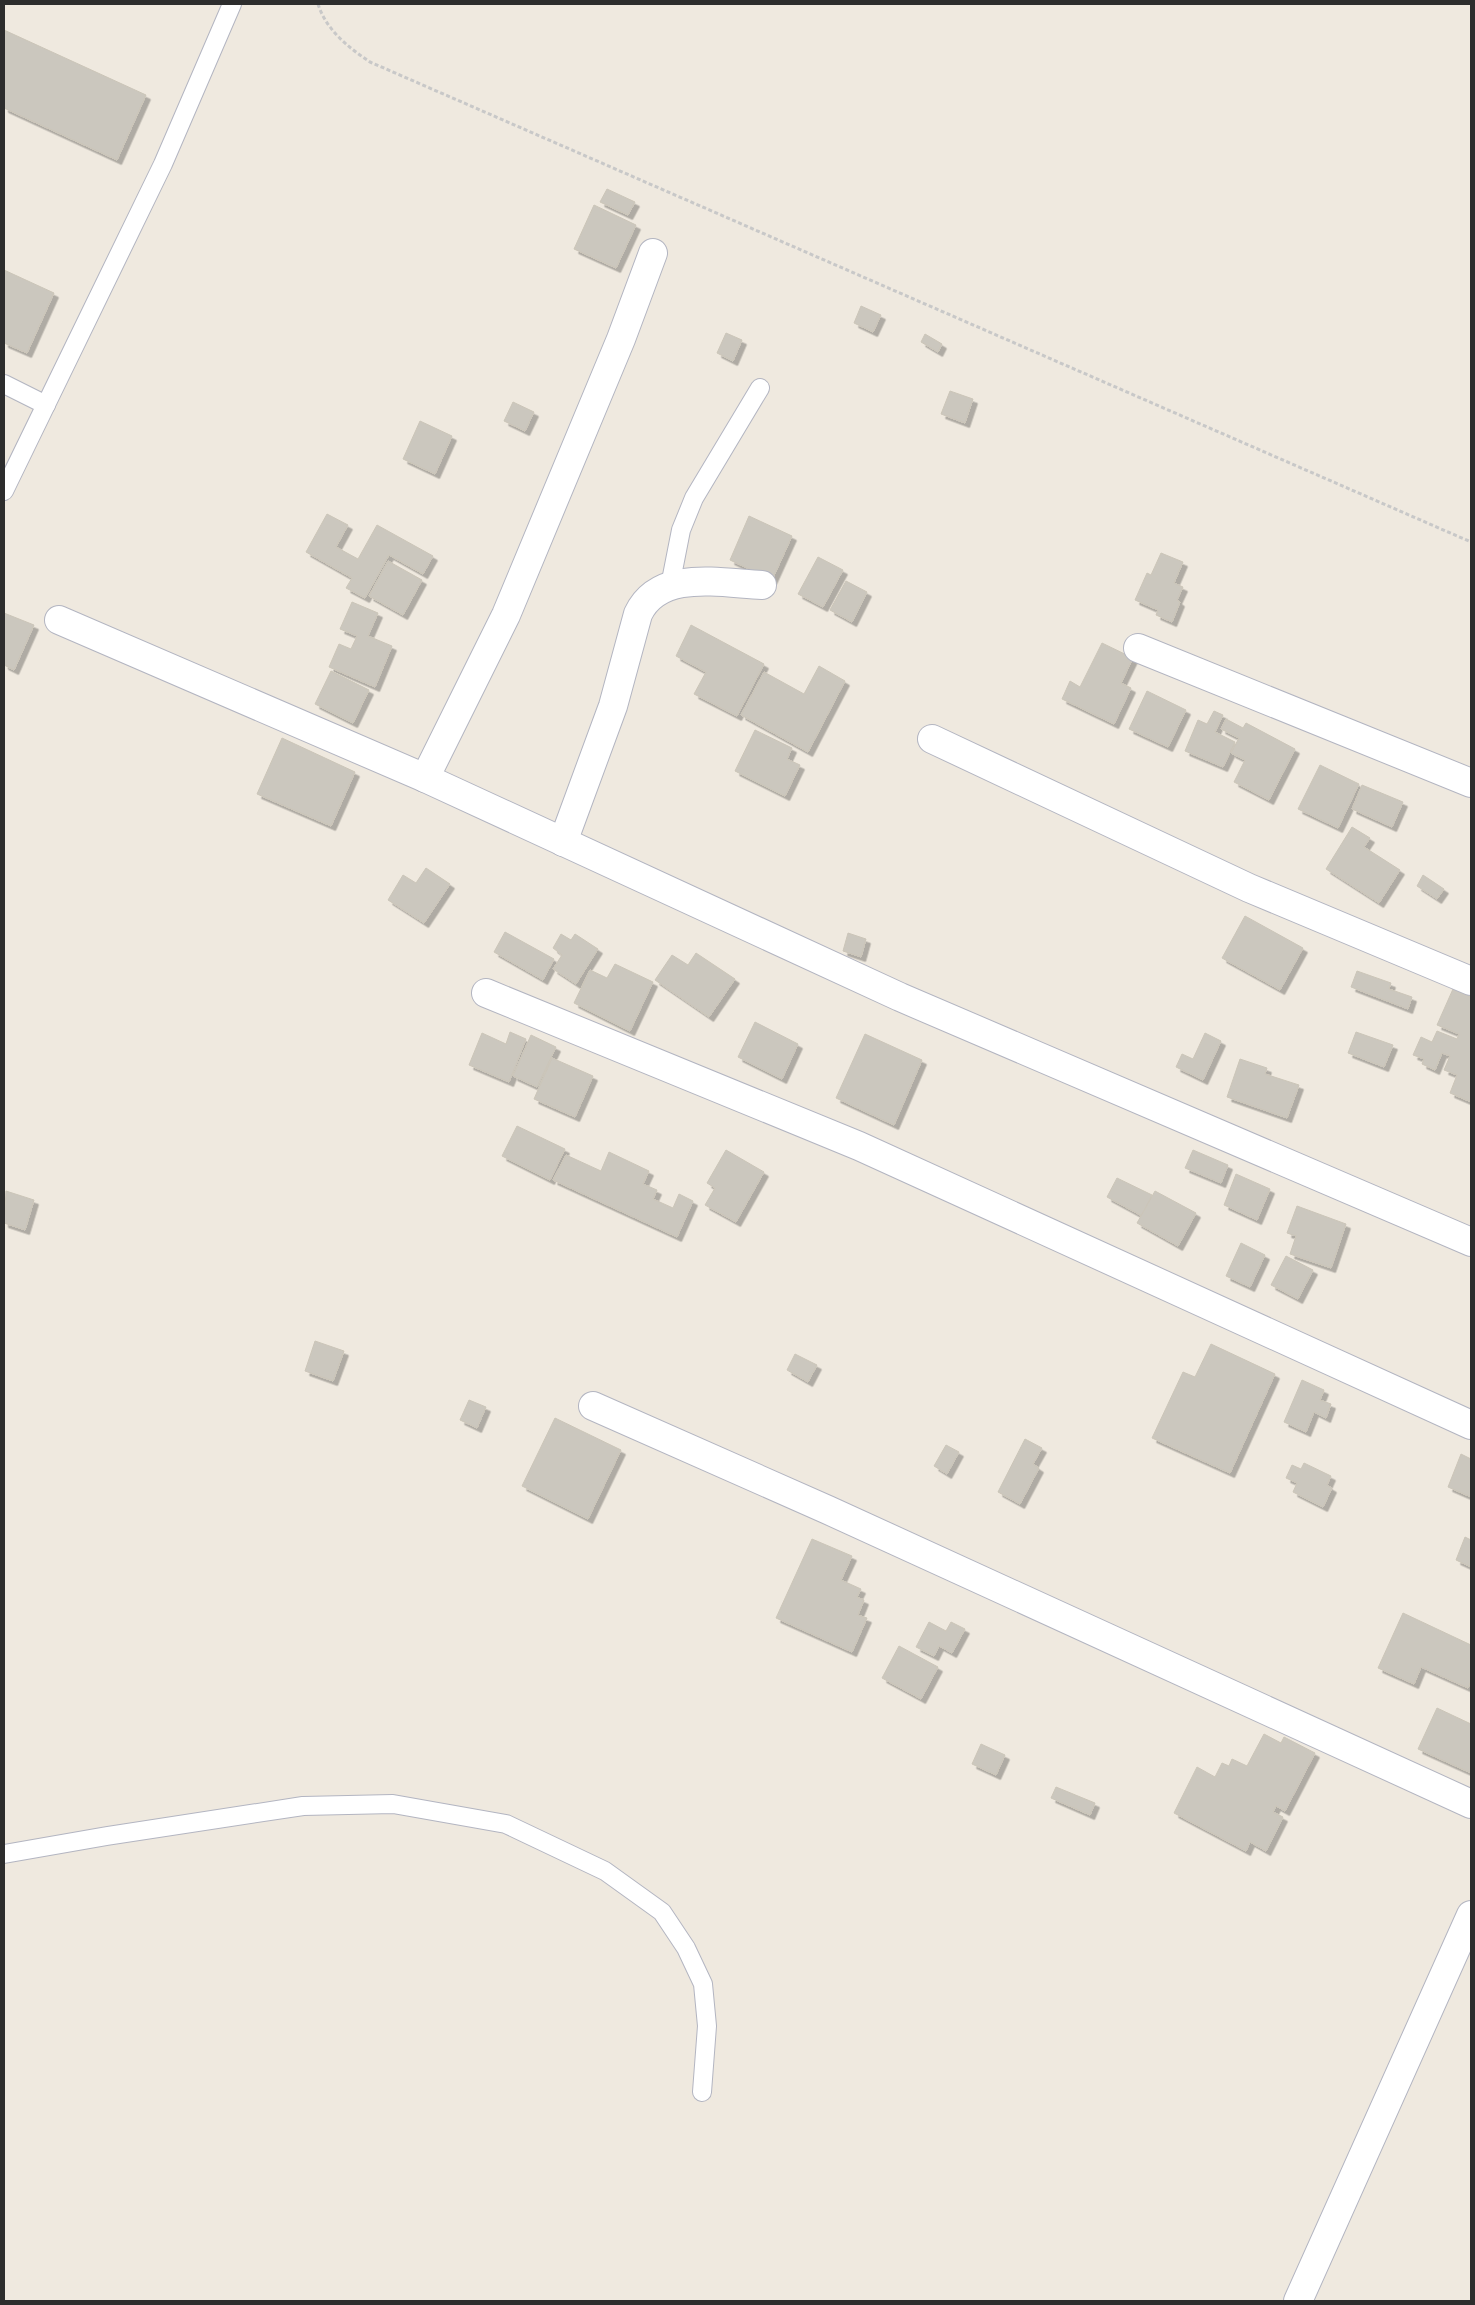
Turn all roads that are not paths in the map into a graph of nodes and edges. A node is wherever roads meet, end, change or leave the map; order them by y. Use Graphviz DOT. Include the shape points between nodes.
graph roads {
  1 [pos="232,4"];
  2 [pos="653,254"];
  3 [pos="4,384"];
  4 [pos="760,388"];
  5 [pos="46,405"];
  6 [pos="4,491"];
  7 [pos="762,585"];
  8 [pos="670,586"];
  9 [pos="59,620"];
  10 [pos="1138,648"];
  11 [pos="932,739"];
  12 [pos="425,778"];
  13 [pos="1471,783"];
  14 [pos="563,842"];
  15 [pos="1471,981"];
  16 [pos="486,993"];
  17 [pos="1471,1242"];
  18 [pos="593,1406"];
  19 [pos="1471,1425"];
  20 [pos="1471,1804"];
  21 [pos="4,1854"];
  22 [pos="1470,1923"];
  23 [pos="702,2092"];
  24 [pos="1298,2301"];
  1 -- 5 [label="lane" via="163,164"];
  2 -- 12 [label="street" via="506,615"];
  3 -- 5 [label="lane"];
  4 -- 8 [label="lane" via="694,498 681,530"];
  5 -- 6 [label="lane"];
  7 -- 8 [label="street" via="693,582"];
  8 -- 14 [label="street" via="650,595 638,614 613,706"];
  9 -- 12 [label="street"];
  10 -- 13 [label="street"];
  11 -- 15 [label="street" via="1249,888"];
  12 -- 14 [label="street"];
  14 -- 17 [label="street" via="900,997"];
  16 -- 19 [label="street" via="860,1146"];
  18 -- 20 [label="street"];
  21 -- 23 [label="lane" via="303,1806 393,1804 506,1824 605,1871 662,1912 686,1948 703,1984 707,2026"];
  22 -- 24 [label="street"];
}
